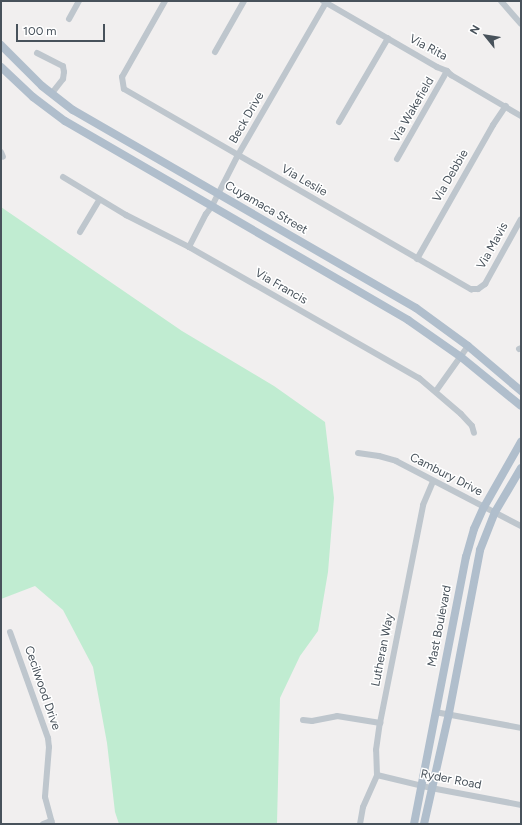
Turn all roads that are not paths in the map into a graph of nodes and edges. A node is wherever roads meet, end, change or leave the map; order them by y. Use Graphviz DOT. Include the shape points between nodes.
graph roads {
  1 [pos="79,1"];
  2 [pos="165,1"];
  3 [pos="244,1"];
  4 [pos="501,1"];
  5 [pos="325,2"];
  6 [pos="69,19"];
  7 [pos="521,23"];
  8 [pos="388,38"];
  9 [pos="1,45"];
  10 [pos="215,52"];
  11 [pos="37,53"];
  12 [pos="1,67"];
  13 [pos="447,71"];
  14 [pos="52,93"];
  15 [pos="506,106"];
  16 [pos="521,116"];
  17 [pos="339,122"];
  18 [pos="238,155"];
  19 [pos="397,159"];
  20 [pos="63,177"];
  21 [pos="218,194"];
  22 [pos="99,200"];
  23 [pos="212,206"];
  24 [pos="521,220"];
  25 [pos="80,232"];
  26 [pos="189,247"];
  27 [pos="417,259"];
  28 [pos="485,284"];
  29 [pos="468,346"];
  30 [pos="461,356"];
  31 [pos="436,391"];
  32 [pos="521,391"];
  33 [pos="521,406"];
  34 [pos="474,433"];
  35 [pos="521,442"];
  36 [pos="358,453"];
  37 [pos="521,468"];
  38 [pos="433,482"];
  39 [pos="484,506"];
  40 [pos="495,512"];
  41 [pos="521,526"];
  42 [pos="10,632"];
  43 [pos="435,712"];
  44 [pos="449,713"];
  45 [pos="303,720"];
  46 [pos="380,723"];
  47 [pos="521,728"];
  48 [pos="377,775"];
  49 [pos="422,786"];
  50 [pos="431,788"];
  51 [pos="521,805"];
  52 [pos="51,823"];
  53 [pos="43,824"];
  54 [pos="360,824"];
  55 [pos="414,824"];
  56 [pos="424,824"];
  1 -- 6 [label="street"];
  2 -- 18 [label="street, Via Leslie" via="122,77 124,89"];
  3 -- 10 [label="street"];
  4 -- 7 [label="street"];
  5 -- 8 [label="street, Via Rita"];
  5 -- 18 [label="street, Beck Drive"];
  8 -- 13 [label="street, Via Rita"];
  8 -- 17 [label="street"];
  9 -- 14 [label="main road, Cuyamaca Street"];
  11 -- 14 [label="street" via="63,66 63,79"];
  12 -- 23 [label="main road" via="33,97 65,121"];
  13 -- 15 [label="street, Via Rita"];
  13 -- 19 [label="street, Via Wakefield"];
  14 -- 21 [label="main road, Cuyamaca Street" via="73,110"];
  15 -- 16 [label="street, Via Rita"];
  15 -- 27 [label="street, Via Debbie"];
  18 -- 21 [label="street, Beck Drive"];
  18 -- 27 [label="street, Via Leslie"];
  20 -- 22 [label="street, Via Francis"];
  21 -- 23 [label="street, Beck Drive"];
  21 -- 29 [label="main road, Cuyamaca Street" via="416,308"];
  22 -- 25 [label="street"];
  22 -- 26 [label="street, Via Francis"];
  23 -- 26 [label="street, Beck Drive"];
  23 -- 30 [label="main road" via="408,320"];
  24 -- 28 [label="street, Via Mavis"];
  26 -- 31 [label="street, Via Francis" via="418,378"];
  27 -- 28 [label="street, Via Leslie" via="471,289"];
  29 -- 30 [label="street"];
  29 -- 32 [label="main road, Cuyamaca Street"];
  30 -- 31 [label="street"];
  30 -- 33 [label="main road"];
  31 -- 34 [label="street, Via Francis" via="472,426"];
  35 -- 39 [label="main road, Mast Boulevard"];
  36 -- 38 [label="street, Cambury Drive" via="396,461"];
  37 -- 40 [label="main road, Mast Boulevard"];
  38 -- 39 [label="street, Cambury Drive"];
  38 -- 46 [label="street, Lutheran Way" via="423,505"];
  39 -- 40 [label="street, Cambury Drive"];
  39 -- 43 [label="main road, Mast Boulevard" via="466,556"];
  40 -- 41 [label="street, Cambury Drive"];
  40 -- 44 [label="main road, Mast Boulevard" via="480,550"];
  42 -- 52 [label="street, Cecilwood Drive" via="48,738 45,797"];
  43 -- 44 [label="street"];
  43 -- 49 [label="main road, Mast Boulevard"];
  44 -- 47 [label="street"];
  44 -- 50 [label="main road, Mast Boulevard"];
  45 -- 46 [label="street" via="312,721 337,716"];
  46 -- 48 [label="street, Lutheran Way" via="376,750"];
  48 -- 49 [label="street, Ryder Road"];
  48 -- 54 [label="street, Lutheran Way" via="363,808"];
  49 -- 50 [label="street, Ryder Road"];
  49 -- 55 [label="main road, Mast Boulevard"];
  50 -- 51 [label="street, Ryder Road"];
  50 -- 56 [label="main road, Mast Boulevard"];
  52 -- 53 [label="street"];
}
